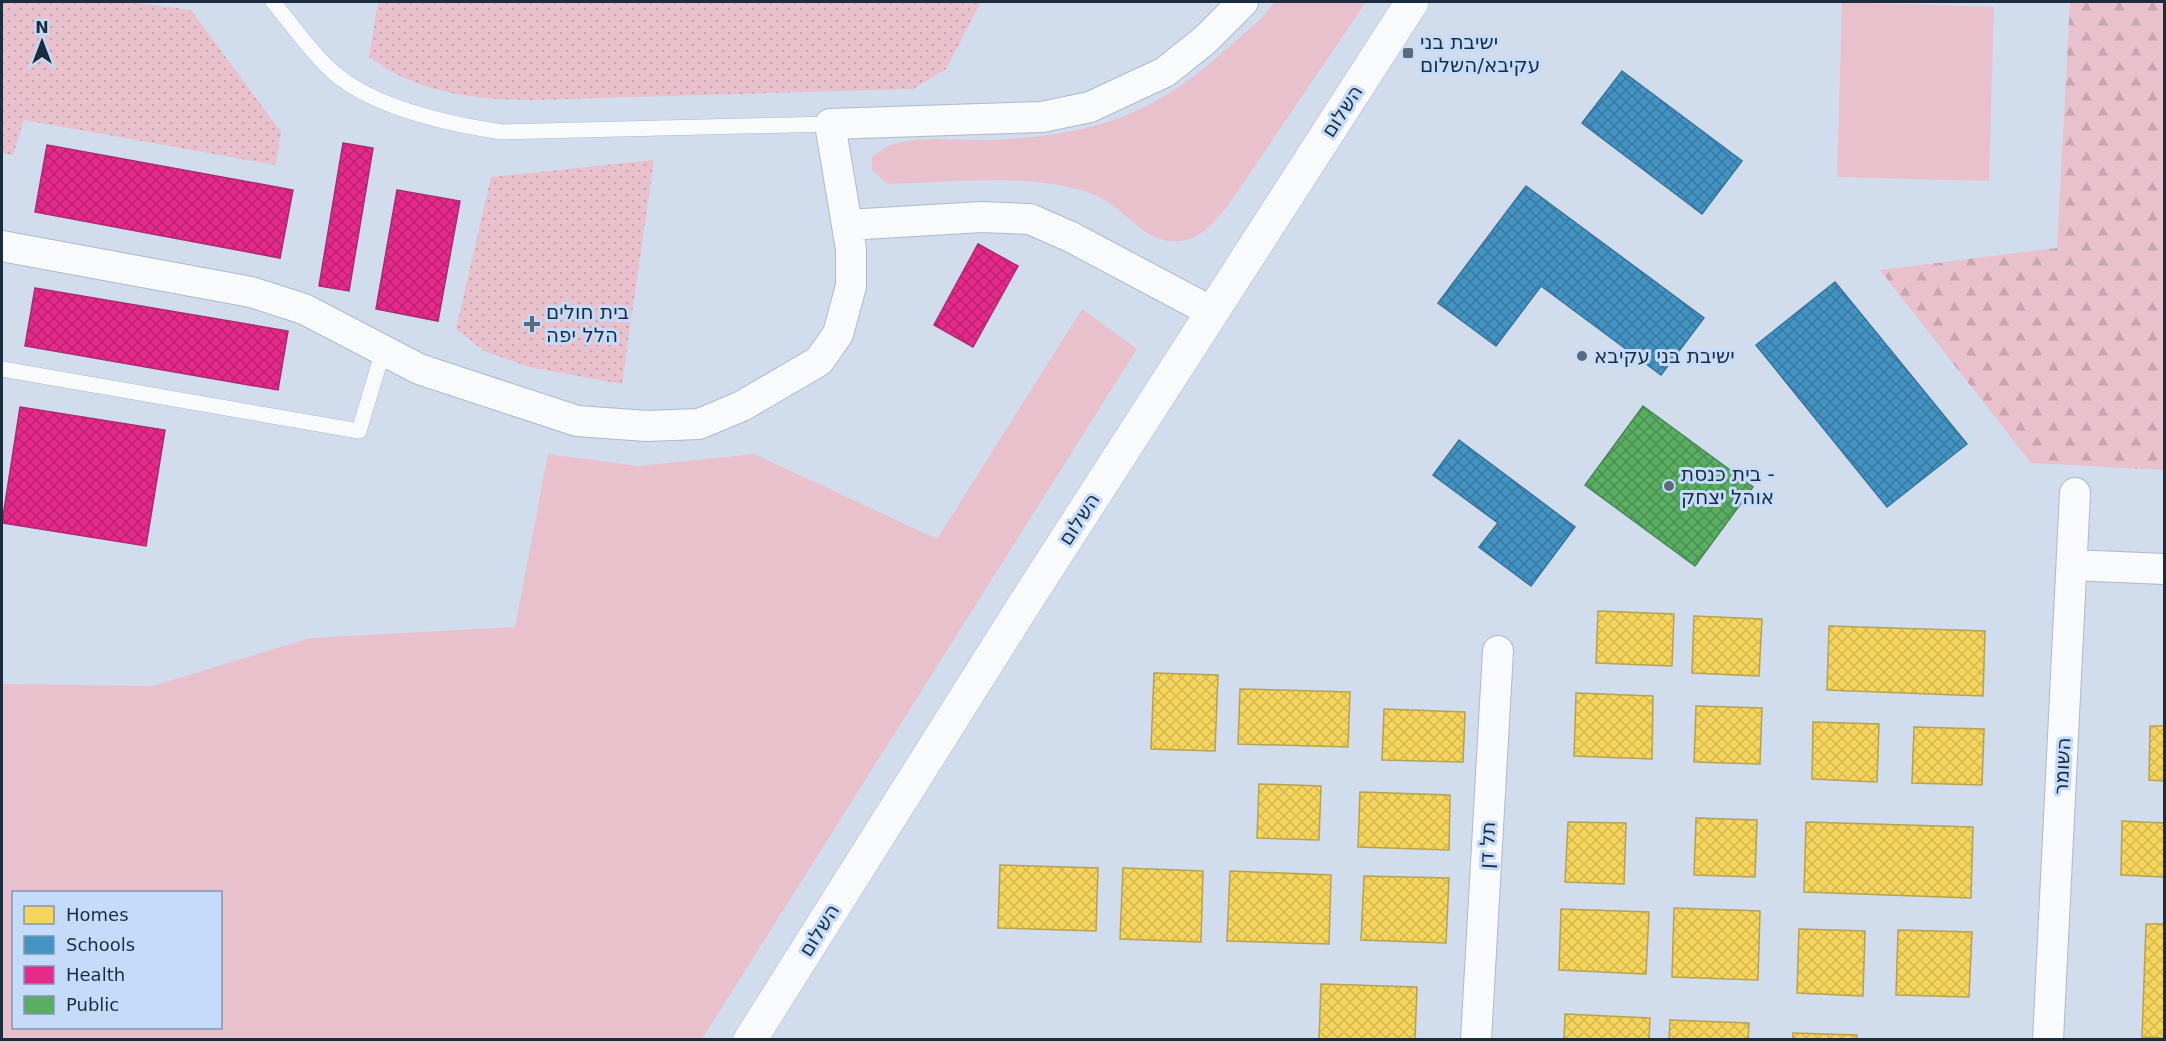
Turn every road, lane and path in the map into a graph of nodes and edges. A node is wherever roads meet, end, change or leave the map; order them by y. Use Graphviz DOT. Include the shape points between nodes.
graph roads {
  1 [pos="273,2"];
  2 [pos="1243,2"];
  3 [pos="1412,2"];
  4 [pos="830,124"];
  5 [pos="847,225"];
  6 [pos="2,246"];
  7 [pos="1212,312"];
  8 [pos="383,351"];
  9 [pos="2,369"];
  10 [pos="2075,493"];
  11 [pos="2072,565"];
  12 [pos="2164,568"];
  13 [pos="1498,651"];
  14 [pos="750,1040"];
  15 [pos="1476,1040"];
  16 [pos="2048,1040"];
  1 -- 4 [label="lane" via="333,72 366,93 451,124 502,132"];
  2 -- 4 [label="street" via="1165,72 1090,107 1042,117"];
  3 -- 7 [label="street, השלום"];
  4 -- 5 [label="street"];
  5 -- 7 [label="street" via="982,217 1030,219"];
  5 -- 8 [label="street" via="851,286 838,334 819,361 751,401 699,424 647,426 577,421 419,369"];
  6 -- 8 [label="street" via="251,292 304,309"];
  7 -- 14 [label="street, השלום"];
  8 -- 9 [label="lane" via="359,431"];
  10 -- 11 [label="street, השומר"];
  11 -- 12 [label="street"];
  11 -- 16 [label="street, השומר"];
  13 -- 15 [label="street, תל דן"];
}
